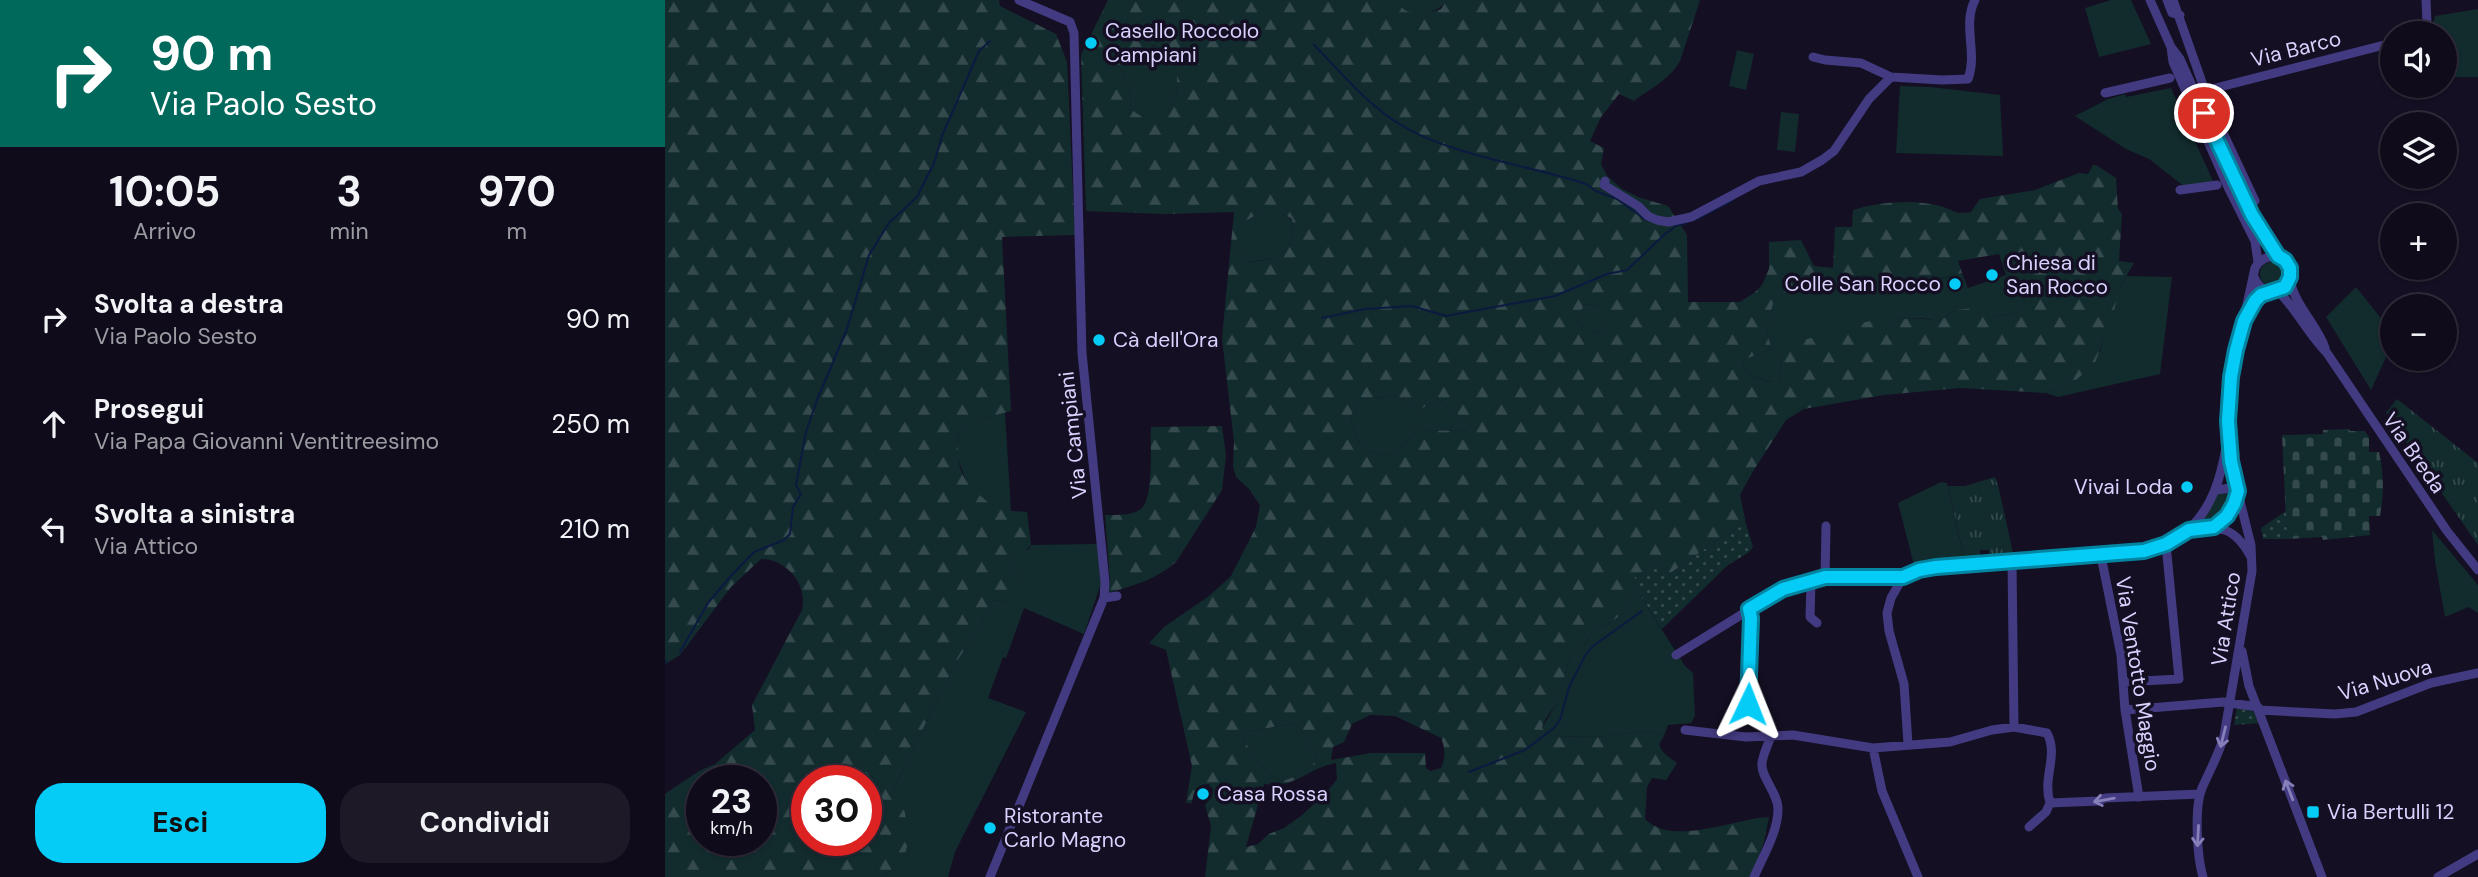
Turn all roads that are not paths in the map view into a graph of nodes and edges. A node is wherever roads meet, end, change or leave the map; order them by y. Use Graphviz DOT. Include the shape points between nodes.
graph roads {
  1 [pos="1019,0"];
  2 [pos="1975,0"];
  3 [pos="2150,0"];
  4 [pos="2426,0"];
  5 [pos="2169,1"];
  6 [pos="2157,13"];
  7 [pos="2180,15"];
  8 [pos="2427,21"];
  9 [pos="2163,26"];
  10 [pos="2380,46"];
  11 [pos="2171,47"];
  12 [pos="1813,57"];
  13 [pos="1891,77"];
  14 [pos="2170,78"];
  15 [pos="2204,90"];
  16 [pos="2105,93"];
  17 [pos="1604,183"];
  18 [pos="2217,185"];
  19 [pos="2180,190"];
  20 [pos="2255,201"];
  21 [pos="2278,256"];
  22 [pos="2258,262"];
  23 [pos="2254,277"];
  24 [pos="2290,277"];
  25 [pos="2274,292"];
  26 [pos="2244,321"];
  27 [pos="2327,353"];
  28 [pos="2228,435"];
  29 [pos="2216,491"];
  30 [pos="2238,491"];
  31 [pos="1826,526"];
  32 [pos="2214,527"];
  33 [pos="2189,530"];
  34 [pos="2166,544"];
  35 [pos="2101,556"];
  36 [pos="2253,561"];
  37 [pos="2012,562"];
  38 [pos="2478,570"];
  39 [pos="1825,577"];
  40 [pos="1903,577"];
  41 [pos="1811,581"];
  42 [pos="1117,596"];
  43 [pos="1104,598"];
  44 [pos="1749,609"];
  45 [pos="1817,623"];
  46 [pos="2241,646"];
  47 [pos="1676,655"];
  48 [pos="2478,673"];
  49 [pos="2235,680"];
  50 [pos="2123,682"];
  51 [pos="2248,682"];
  52 [pos="1748,704"];
  53 [pos="2230,705"];
  54 [pos="2259,708"];
  55 [pos="2125,710"];
  56 [pos="2014,727"];
  57 [pos="1685,730"];
  58 [pos="1771,736"];
  59 [pos="1908,744"];
  60 [pos="1873,748"];
  61 [pos="2200,794"];
  62 [pos="2139,797"];
  63 [pos="2050,803"];
  64 [pos="2029,827"];
  65 [pos="2478,854"];
  66 [pos="990,877"];
  67 [pos="1754,877"];
  68 [pos="1918,877"];
  69 [pos="2203,877"];
  70 [pos="2322,877"];
  71 [pos="2438,877"];
  1 -- 43 [label="street, Via Campiani" via="1070,22 1074,33 1082,353"];
  2 -- 13 [label="street" via="1969,16 1969,79"];
  3 -- 6 [label="street"];
  4 -- 8 [label="street"];
  5 -- 6 [label="street"];
  5 -- 7 [label="street"];
  6 -- 9 [label="street"];
  7 -- 9 [label="street"];
  7 -- 15 [label="street"];
  9 -- 11 [label="street"];
  10 -- 15 [label="street, Via Barco"];
  11 -- 21 [label="street, Via Breda" via="2252,215"];
  11 -- 22 [label="street" via="2187,95 2255,242"];
  12 -- 13 [label="street" via="1861,63"];
  13 -- 17 [label="street" via="1869,99 1834,151 1801,172 1759,181 1691,217 1657,220"];
  14 -- 16 [label="street"];
  15 -- 20 [label="street"];
  18 -- 19 [label="street"];
  21 -- 22 [label="street"];
  21 -- 24 [label="street, Via Breda" via="2290,268"];
  22 -- 23 [label="street"];
  23 -- 25 [label="street, Via Breda" via="2262,289"];
  23 -- 26 [label="street, Via Attico"];
  24 -- 25 [label="street" via="2285,287"];
  24 -- 27 [label="street, Via Breda"];
  25 -- 26 [label="street, Via Attico" via="2261,295"];
  25 -- 27 [label="street, Via Breda" via="2290,304"];
  26 -- 28 [label="street, Via Attico" via="2231,377"];
  27 -- 38 [label="street, Via Breda"];
  28 -- 29 [label="street"];
  28 -- 30 [label="street, Via Attico"];
  29 -- 30 [label="street"];
  29 -- 33 [label="street"];
  30 -- 32 [label="street" via="2227,516"];
  30 -- 36 [label="street, Via Attico"];
  31 -- 39 [label="street"];
  32 -- 33 [label="street"];
  32 -- 36 [label="street" via="2234,534"];
  33 -- 34 [label="street"];
  34 -- 35 [label="street"];
  34 -- 50 [label="street" via="2179,679"];
  35 -- 37 [label="street"];
  35 -- 50 [label="street, Via Ventotto Maggio"];
  36 -- 46 [label="street, Via Attico"];
  37 -- 40 [label="street" via="1936,567"];
  37 -- 56 [label="street"];
  39 -- 40 [label="street"];
  39 -- 41 [label="street"];
  40 -- 59 [label="street" via="1887,613 1904,684"];
  41 -- 44 [label="street" via="1783,589"];
  41 -- 45 [label="street" via="1810,617"];
  42 -- 43 [label="street"];
  43 -- 66 [label="street, Via Campiani"];
  44 -- 47 [label="street"];
  44 -- 52 [label="street"];
  46 -- 49 [label="street, Via Attico"];
  46 -- 51 [label="street"];
  48 -- 54 [label="street, Via Nuova" via="2420,687 2356,712"];
  49 -- 51 [label="street"];
  49 -- 53 [label="street, Via Attico"];
  50 -- 55 [label="street, Via Ventotto Maggio"];
  51 -- 54 [label="street"];
  53 -- 54 [label="street, Via Nuova"];
  53 -- 55 [label="street, Via Nuova"];
  53 -- 61 [label="street, Via Attico, one-way" via="2218,755"];
  70 -- 54 [label="street, one-way"];
  55 -- 62 [label="street, Via Ventotto Maggio"];
  56 -- 59 [label="street" via="1950,742"];
  56 -- 63 [label="street" via="2047,733 2051,741 2046,789"];
  57 -- 58 [label="street"];
  58 -- 60 [label="street" via="1793,735"];
  58 -- 67 [label="street" via="1762,762 1778,815"];
  59 -- 60 [label="street"];
  60 -- 68 [label="street" via="1882,791"];
  61 -- 62 [label="street"];
  61 -- 69 [label="street, Via Attico, one-way" via="2197,850"];
  62 -- 63 [label="street, one-way"];
  63 -- 64 [label="street"];
  65 -- 71 [label="street"];
}
